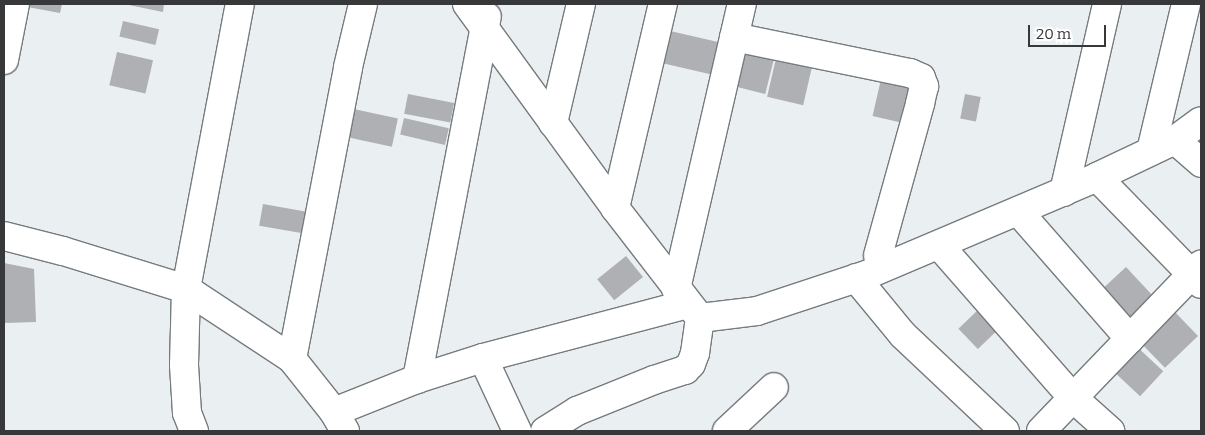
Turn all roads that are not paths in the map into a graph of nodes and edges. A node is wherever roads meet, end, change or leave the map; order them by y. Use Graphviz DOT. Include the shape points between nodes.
graph roads {
  1 [pos="240,4"];
  2 [pos="363,4"];
  3 [pos="466,4"];
  4 [pos="581,4"];
  5 [pos="663,4"];
  6 [pos="742,4"];
  7 [pos="1107,4"];
  8 [pos="1186,4"];
  9 [pos="11,10"];
  10 [pos="487,16"];
  11 [pos="734,37"];
  12 [pos="4,60"];
  13 [pos="1201,121"];
  14 [pos="553,123"];
  15 [pos="1162,146"];
  16 [pos="1201,163"];
  17 [pos="1097,177"];
  18 [pos="1064,192"];
  19 [pos="616,208"];
  20 [pos="1018,211"];
  21 [pos="4,236"];
  22 [pos="939,245"];
  23 [pos="878,256"];
  24 [pos="1198,275"];
  25 [pos="856,278"];
  26 [pos="186,288"];
  27 [pos="688,304"];
  28 [pos="1130,339"];
  29 [pos="483,358"];
  30 [pos="292,359"];
  31 [pos="417,379"];
  32 [pos="774,387"];
  33 [pos="1074,398"];
  34 [pos="340,422"];
  35 [pos="194,431"];
  36 [pos="517,431"];
  37 [pos="545,431"];
  38 [pos="727,431"];
  39 [pos="1006,431"];
  40 [pos="1041,431"];
  41 [pos="1110,431"];
  1 -- 26 [label="street"];
  2 -- 30 [label="street"];
  3 -- 10 [label="street"];
  4 -- 14 [label="street"];
  5 -- 19 [label="street"];
  6 -- 11 [label="street"];
  7 -- 18 [label="street"];
  8 -- 15 [label="street"];
  9 -- 12 [label="street"];
  10 -- 14 [label="street"];
  10 -- 31 [label="street"];
  11 -- 23 [label="street" via="910,73 921,78 924,86 920,104"];
  11 -- 27 [label="street"];
  13 -- 15 [label="street"];
  14 -- 19 [label="street"];
  15 -- 16 [label="street"];
  15 -- 17 [label="street"];
  17 -- 18 [label="street"];
  17 -- 24 [label="street"];
  18 -- 20 [label="street"];
  19 -- 27 [label="street"];
  20 -- 22 [label="street"];
  20 -- 28 [label="street"];
  21 -- 26 [label="street"];
  22 -- 25 [label="street"];
  22 -- 33 [label="street"];
  24 -- 28 [label="street"];
  25 -- 27 [label="street" via="757,311"];
  25 -- 39 [label="street" via="903,335"];
  26 -- 30 [label="street"];
  26 -- 35 [label="street" via="184,364 187,413"];
  27 -- 29 [label="street"];
  27 -- 37 [label="street" via="695,353 685,370 577,411"];
  28 -- 33 [label="street"];
  29 -- 31 [label="street"];
  29 -- 36 [label="street"];
  30 -- 34 [label="street"];
  31 -- 34 [label="street"];
  32 -- 38 [label="street"];
  33 -- 40 [label="street"];
  33 -- 41 [label="street"];
}
